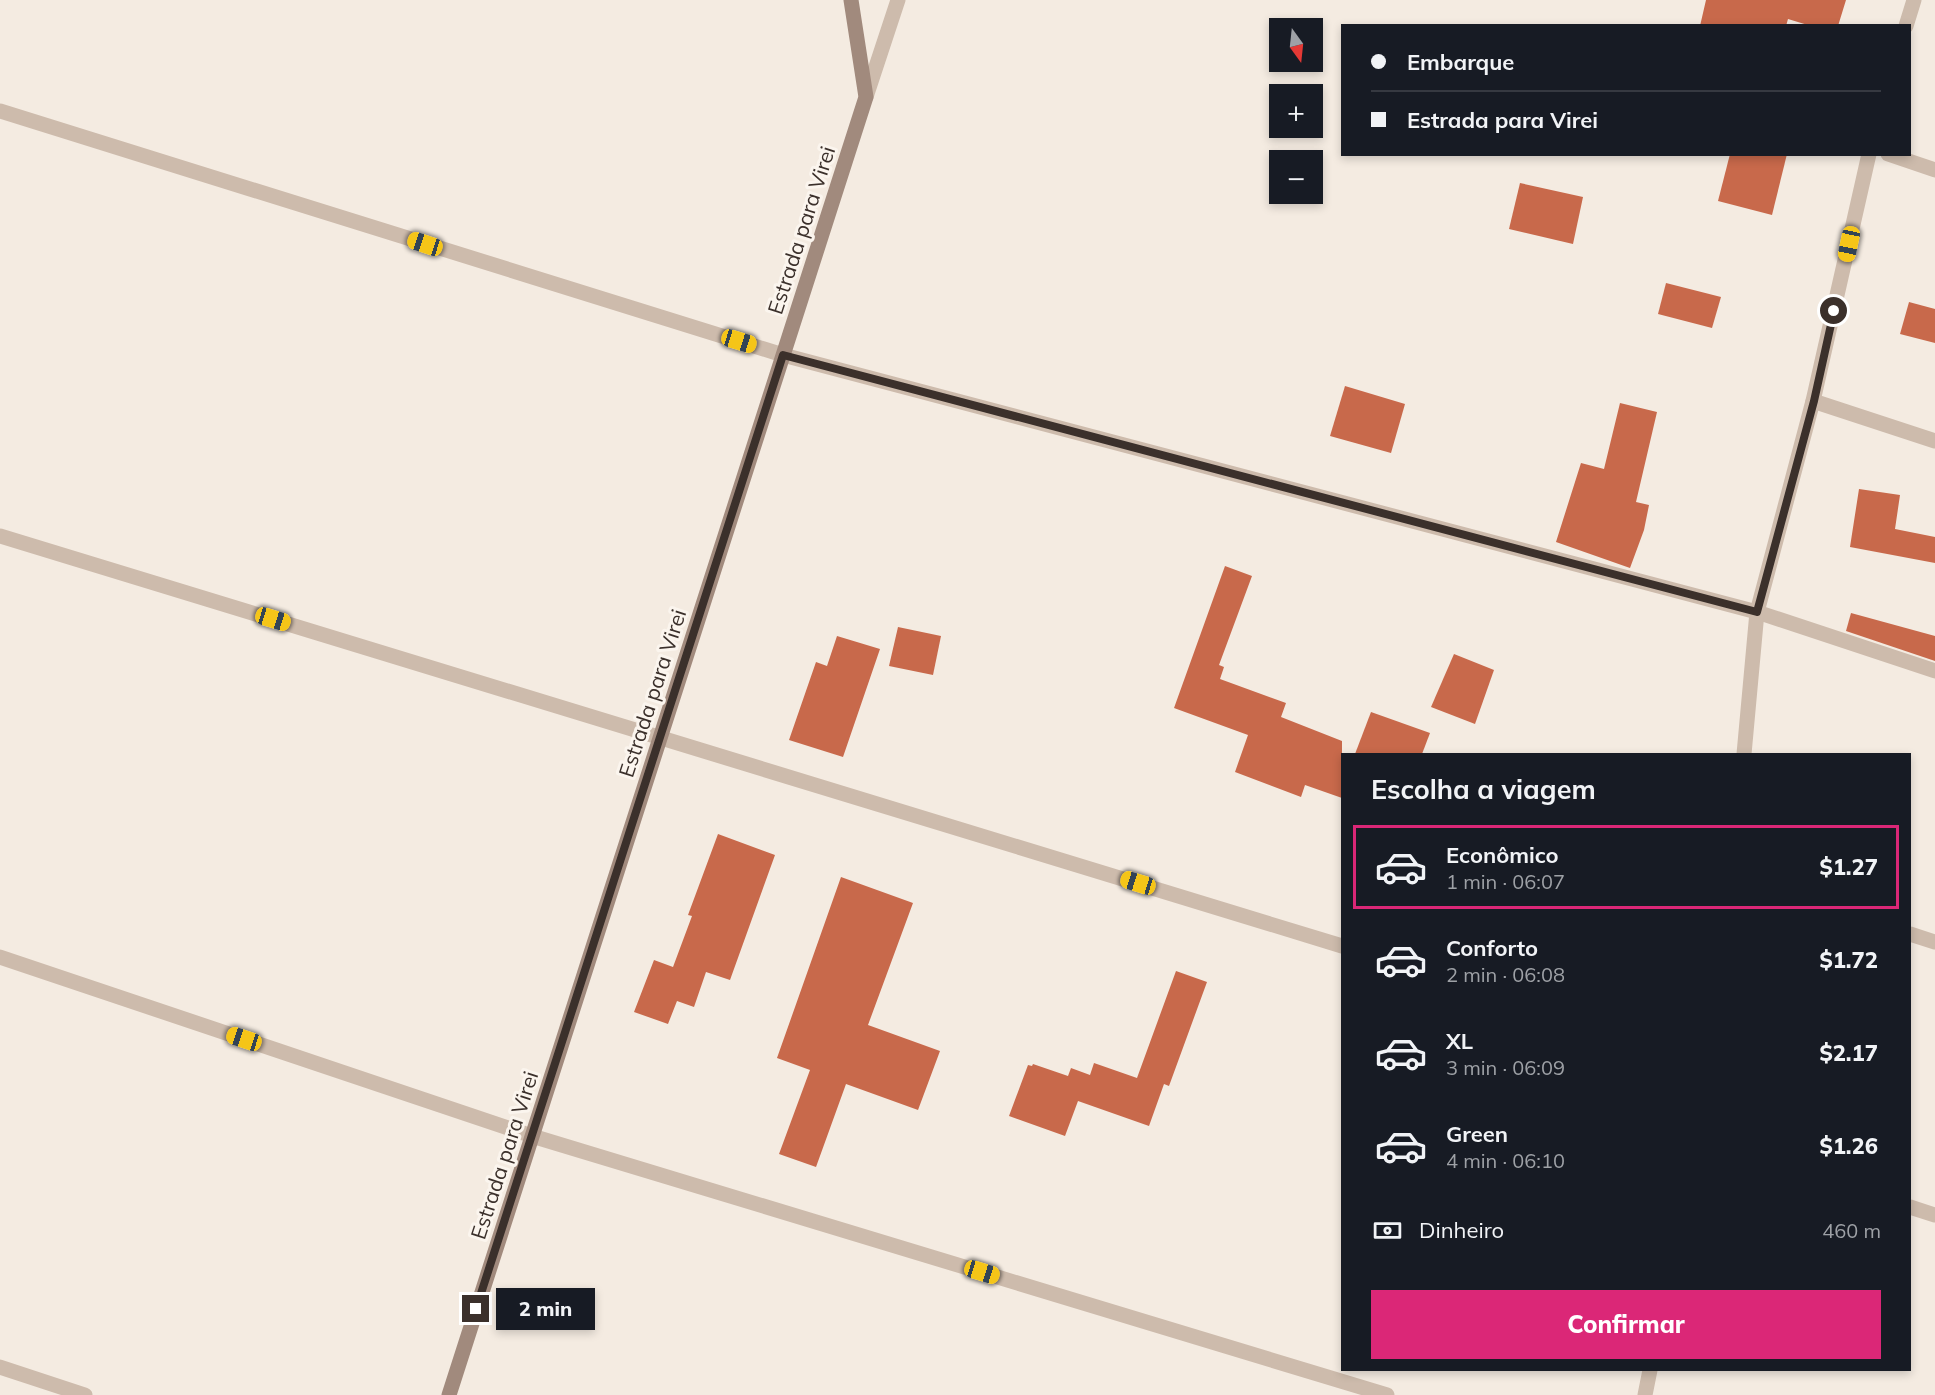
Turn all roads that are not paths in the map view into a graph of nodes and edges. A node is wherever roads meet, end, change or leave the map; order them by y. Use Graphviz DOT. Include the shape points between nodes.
graph roads {
  1 [pos="851,0"];
  2 [pos="898,0"];
  3 [pos="1914,0"];
  4 [pos="1907,24"];
  5 [pos="866,97"];
  6 [pos="0,111"];
  7 [pos="1869,156"];
  8 [pos="1894,156"];
  9 [pos="1935,170"];
  10 [pos="783,355"];
  11 [pos="1814,401"];
  12 [pos="1935,441"];
  13 [pos="0,536"];
  14 [pos="1757,612"];
  15 [pos="1935,671"];
  16 [pos="660,736"];
  17 [pos="1744,753"];
  18 [pos="1911,934"];
  19 [pos="1935,942"];
  20 [pos="1341,946"];
  21 [pos="0,957"];
  22 [pos="532,1136"];
  23 [pos="1911,1207"];
  24 [pos="1935,1215"];
  25 [pos="0,1367"];
  26 [pos="1650,1371"];
  27 [pos="85,1395"];
  28 [pos="449,1395"];
  29 [pos="1387,1395"];
  30 [pos="1645,1395"];
  1 -- 5 [label="street, Estrada para Virei"];
  2 -- 5 [label="street"];
  3 -- 4 [label="street"];
  5 -- 10 [label="street, Estrada para Virei"];
  6 -- 10 [label="street"];
  7 -- 11 [label="street"];
  8 -- 9 [label="street"];
  10 -- 14 [label="street"];
  10 -- 16 [label="street, Estrada para Virei"];
  11 -- 12 [label="street"];
  11 -- 14 [label="street"];
  13 -- 16 [label="street"];
  14 -- 15 [label="street"];
  14 -- 17 [label="street"];
  16 -- 20 [label="street"];
  16 -- 22 [label="street, Estrada para Virei"];
  18 -- 19 [label="street"];
  21 -- 22 [label="street"];
  22 -- 28 [label="street, Estrada para Virei"];
  22 -- 29 [label="street"];
  23 -- 24 [label="street"];
  25 -- 27 [label="street"];
  26 -- 30 [label="street"];
}
